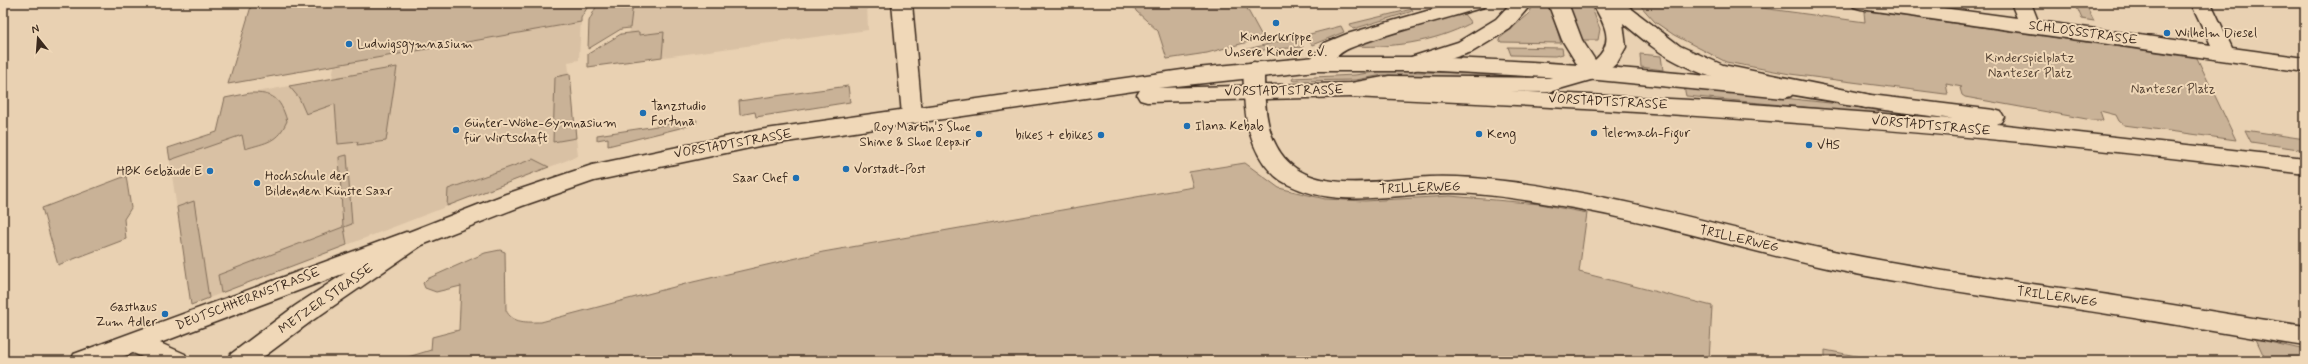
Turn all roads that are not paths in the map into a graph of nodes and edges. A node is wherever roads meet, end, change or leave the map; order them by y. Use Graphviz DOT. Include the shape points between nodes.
graph roads {
  1 [pos="902,3"];
  2 [pos="1477,3"];
  3 [pos="1522,3"];
  4 [pos="1558,3"];
  5 [pos="1602,3"];
  6 [pos="1612,3"];
  7 [pos="1861,3"];
  8 [pos="2021,3"];
  9 [pos="2201,3"];
  10 [pos="2030,26"];
  11 [pos="2216,52"];
  12 [pos="1316,64"];
  13 [pos="1412,64"];
  14 [pos="2305,65"];
  15 [pos="1594,72"];
  16 [pos="1253,80"];
  17 [pos="1351,90"];
  18 [pos="1866,101"];
  19 [pos="1649,104"];
  20 [pos="912,115"];
  21 [pos="2150,146"];
  22 [pos="2305,166"];
  23 [pos="414,239"];
  24 [pos="2305,336"];
  25 [pos="119,351"];
  26 [pos="83,361"];
  27 [pos="176,361"];
  28 [pos="240,361"];
  1 -- 20 [label="main road"];
  2 -- 12 [label="main road, VORSTADTSTRASSE" via="1354,39 1332,48"];
  3 -- 13 [label="main road" via="1503,24 1465,47"];
  4 -- 15 [label="main road" via="1574,44 1584,62"];
  5 -- 15 [label="main road" via="1613,22 1616,47 1610,58"];
  6 -- 18 [label="main road" via="1648,33 1696,64 1759,81 1840,93"];
  7 -- 10 [label="main road, SCHLOSSSTRASSE"];
  8 -- 10 [label="main road"];
  9 -- 11 [label="main road"];
  10 -- 11 [label="main road, SCHLOSSSTRASSE"];
  11 -- 14 [label="main road, SCHLOSSSTRASSE"];
  12 -- 13 [label="main road, VORSTADTSTRASSE"];
  12 -- 16 [label="main road, VORSTADTSTRASSE"];
  13 -- 15 [label="main road, VORSTADTSTRASSE" via="1505,65"];
  15 -- 17 [label="main road" via="1549,85 1389,83"];
  15 -- 18 [label="main road, VORSTADTSTRASSE" via="1689,80"];
  15 -- 19 [label="main road"];
  16 -- 17 [label="main road, VORSTADTSTRASSE"];
  16 -- 20 [label="main road, VORSTADTSTRASSE" via="1119,96 1064,94"];
  16 -- 24 [label="main road, TRILLERWEG" via="1257,127 1264,146 1276,165 1295,178 1326,188 1362,190 1448,185 1540,194 1579,200 1744,241 1840,261 2016,292"];
  17 -- 19 [label="main road, VORSTADTSTRASSE"];
  18 -- 21 [label="main road, VORSTADTSTRASSE" via="2066,127 2113,135"];
  19 -- 21 [label="main road, VORSTADTSTRASSE"];
  20 -- 23 [label="main road, VORSTADTSTRASSE" via="721,145 592,173"];
  21 -- 22 [label="main road, VORSTADTSTRASSE"];
  23 -- 25 [label="main road, DEUTSCHHERRNSTRASSE"];
  23 -- 28 [label="main road, METZER STRASSE" via="299,316"];
  25 -- 26 [label="main road, DEUTSCHHERRNSTRASSE"];
  25 -- 27 [label="main road"];
}
